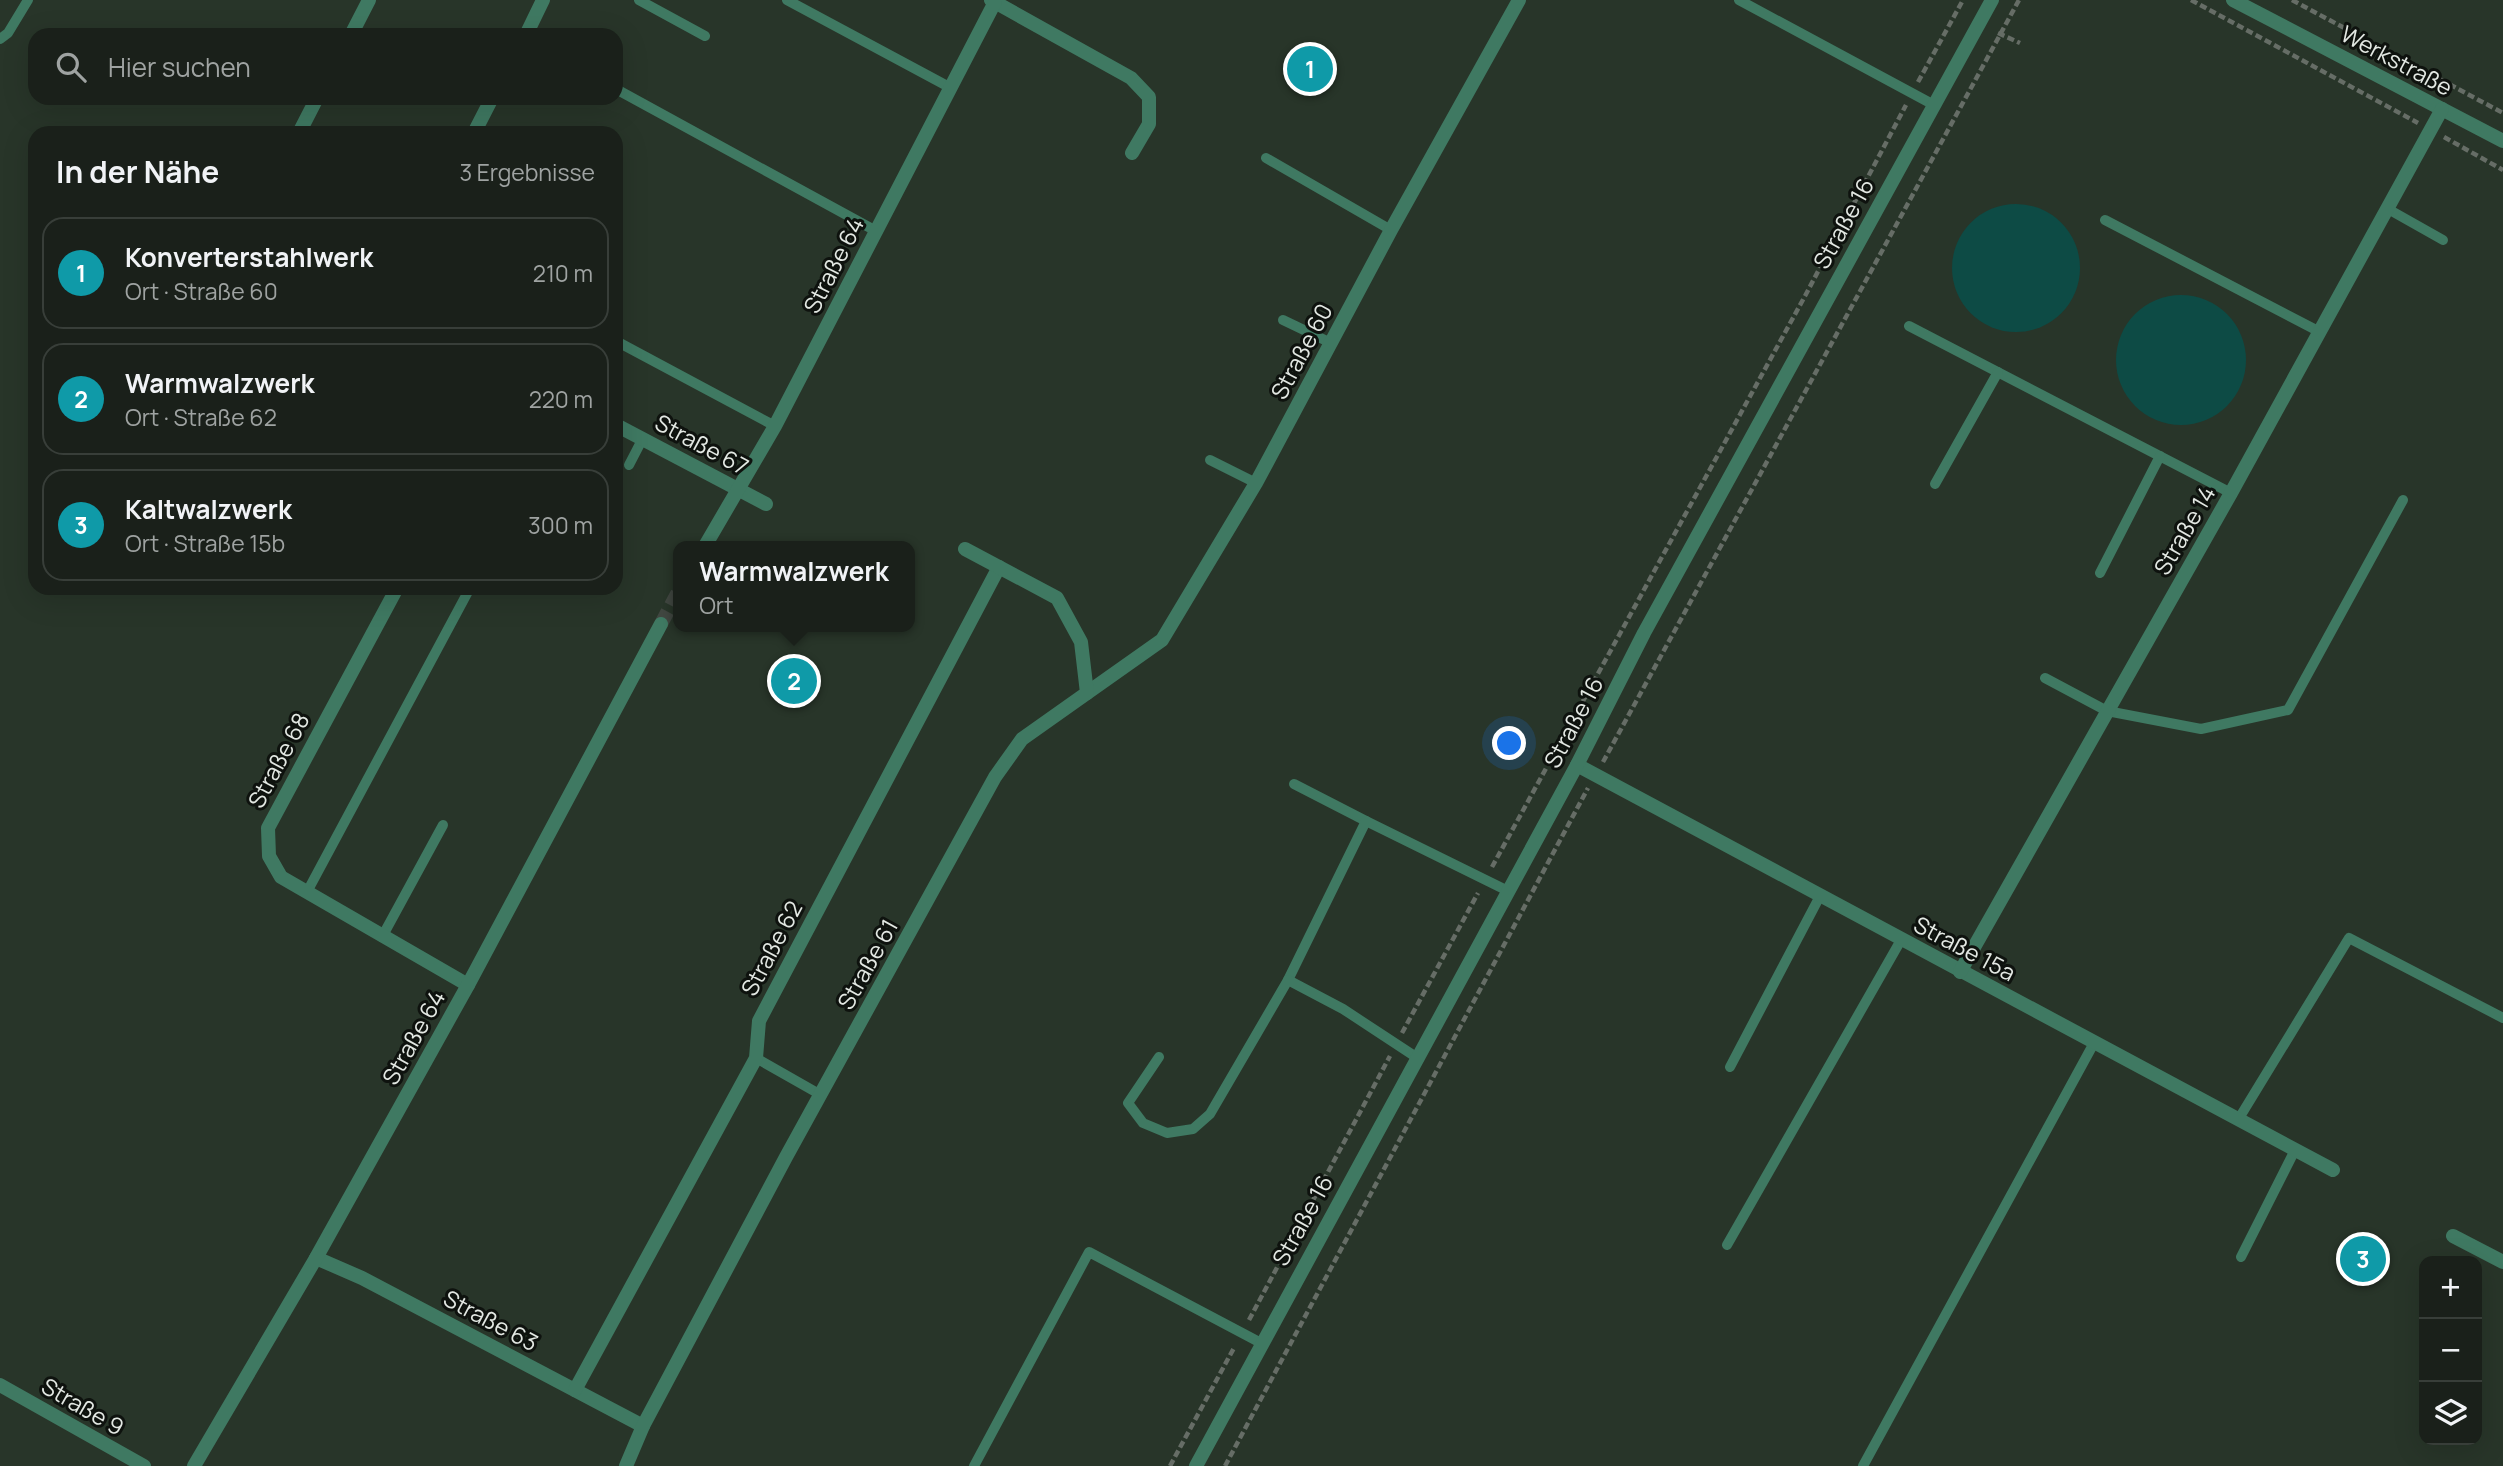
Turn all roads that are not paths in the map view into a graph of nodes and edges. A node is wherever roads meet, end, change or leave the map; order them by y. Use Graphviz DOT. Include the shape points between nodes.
graph roads {
  1 [pos="28,0"];
  2 [pos="369,0"];
  3 [pos="543,0"];
  4 [pos="639,0"];
  5 [pos="787,0"];
  6 [pos="1520,0"];
  7 [pos="1739,0"];
  8 [pos="1992,0"];
  9 [pos="2233,0"];
  10 [pos="993,1"];
  11 [pos="355,28"];
  12 [pos="529,28"];
  13 [pos="705,36"];
  14 [pos="0,39"];
  15 [pos="950,88"];
  16 [pos="623,93"];
  17 [pos="313,105"];
  18 [pos="488,105"];
  19 [pos="1934,105"];
  20 [pos="2442,109"];
  21 [pos="303,126"];
  22 [pos="478,126"];
  23 [pos="2503,141"];
  24 [pos="1132,153"];
  25 [pos="1266,158"];
  26 [pos="2388,209"];
  27 [pos="2105,220"];
  28 [pos="876,230"];
  29 [pos="1391,230"];
  30 [pos="2443,240"];
  31 [pos="1283,320"];
  32 [pos="1909,326"];
  33 [pos="2320,332"];
  34 [pos="1331,343"];
  35 [pos="623,345"];
  36 [pos="1998,372"];
  37 [pos="775,426"];
  38 [pos="623,428"];
  39 [pos="643,438"];
  40 [pos="2160,456"];
  41 [pos="1210,460"];
  42 [pos="629,465"];
  43 [pos="1256,483"];
  44 [pos="1935,484"];
  45 [pos="739,489"];
  46 [pos="2231,493"];
  47 [pos="2403,500"];
  48 [pos="766,504"];
  49 [pos="708,541"];
  50 [pos="965,549"];
  51 [pos="999,567"];
  52 [pos="2100,573"];
  53 [pos="393,595"];
  54 [pos="466,595"];
  55 [pos="661,624"];
  56 [pos="2045,678"];
  57 [pos="1087,693"];
  58 [pos="2107,711"];
  59 [pos="1577,765"];
  60 [pos="1294,785"];
  61 [pos="1366,821"];
  62 [pos="443,825"];
  63 [pos="1506,890"];
  64 [pos="307,892"];
  65 [pos="1820,896"];
  66 [pos="382,937"];
  67 [pos="1901,940"];
  68 [pos="1960,972"];
  69 [pos="1288,980"];
  70 [pos="468,985"];
  71 [pos="2503,1018"];
  72 [pos="2094,1043"];
  73 [pos="1159,1057"];
  74 [pos="1416,1057"];
  75 [pos="756,1058"];
  76 [pos="1730,1068"];
  77 [pos="821,1095"];
  78 [pos="2238,1121"];
  79 [pos="2295,1150"];
  80 [pos="2333,1170"];
  81 [pos="2454,1236"];
  82 [pos="1727,1245"];
  83 [pos="2501,1256"];
  84 [pos="2241,1257"];
  85 [pos="316,1258"];
  86 [pos="1261,1343"];
  87 [pos="0,1385"];
  88 [pos="575,1390"];
  89 [pos="643,1426"];
  90 [pos="144,1466"];
  91 [pos="194,1466"];
  92 [pos="626,1466"];
  93 [pos="974,1466"];
  94 [pos="1196,1466"];
  95 [pos="1863,1466"];
  1 -- 14 [label="lane"];
  2 -- 11 [label="street"];
  3 -- 12 [label="street"];
  4 -- 13 [label="lane"];
  5 -- 15 [label="lane"];
  6 -- 29 [label="street, Straße 60"];
  7 -- 19 [label="lane"];
  8 -- 19 [label="street, Straße 16"];
  9 -- 20 [label="street, Werkstraße"];
  10 -- 15 [label="street, Straße 64"];
  10 -- 24 [label="street" via="1131,78 1149,97 1149,124"];
  15 -- 28 [label="street, Straße 64"];
  16 -- 28 [label="lane"];
  17 -- 21 [label="street"];
  18 -- 22 [label="street"];
  19 -- 59 [label="street, Straße 16" via="1657,609"];
  20 -- 23 [label="street, Werkstraße"];
  20 -- 26 [label="street, Straße 14"];
  25 -- 29 [label="lane"];
  26 -- 30 [label="lane"];
  26 -- 33 [label="street, Straße 14"];
  27 -- 33 [label="lane"];
  28 -- 37 [label="street, Straße 64"];
  29 -- 34 [label="street, Straße 60"];
  31 -- 34 [label="lane"];
  32 -- 36 [label="lane"];
  33 -- 46 [label="street, Straße 14"];
  34 -- 43 [label="street, Straße 60"];
  35 -- 37 [label="lane"];
  36 -- 40 [label="lane"];
  36 -- 44 [label="lane"];
  37 -- 45 [label="street, Straße 64"];
  38 -- 39 [label="street, Straße 67"];
  39 -- 42 [label="lane"];
  39 -- 45 [label="street, Straße 67"];
  40 -- 46 [label="lane"];
  40 -- 52 [label="lane"];
  41 -- 43 [label="lane"];
  43 -- 57 [label="street, Straße 60" via="1162,640"];
  45 -- 48 [label="street, Straße 67"];
  45 -- 49 [label="street, Straße 64"];
  46 -- 58 [label="street, Straße 14"];
  47 -- 58 [label="lane" via="2288,710 2201,729"];
  50 -- 51 [label="street"];
  51 -- 57 [label="street" via="1057,598 1081,642"];
  51 -- 75 [label="street, Straße 62" via="758,1021"];
  53 -- 64 [label="street, Straße 68" via="268,828 269,856 281,877"];
  54 -- 64 [label="lane"];
  55 -- 70 [label="street, Straße 64"];
  56 -- 58 [label="lane"];
  57 -- 77 [label="street, Straße 61" via="1023,739 995,777"];
  58 -- 68 [label="street, Straße 14"];
  59 -- 63 [label="street, Straße 16"];
  59 -- 65 [label="street, Straße 15a"];
  60 -- 61 [label="lane"];
  61 -- 63 [label="lane"];
  61 -- 69 [label="lane"];
  62 -- 66 [label="lane"];
  63 -- 74 [label="street, Straße 16"];
  64 -- 66 [label="street, Straße 68"];
  65 -- 67 [label="street, Straße 15a"];
  65 -- 76 [label="lane"];
  66 -- 70 [label="street, Straße 68"];
  67 -- 68 [label="street, Straße 15a"];
  67 -- 82 [label="lane"];
  68 -- 72 [label="street, Straße 15a"];
  69 -- 73 [label="lane" via="1210,1114 1193,1129 1167,1133 1143,1123 1128,1103"];
  69 -- 74 [label="lane" via="1343,1009"];
  70 -- 85 [label="street, Straße 64"];
  71 -- 78 [label="lane" via="2349,938"];
  72 -- 78 [label="street, Straße 15a"];
  72 -- 95 [label="lane"];
  74 -- 86 [label="street, Straße 16"];
  75 -- 77 [label="lane"];
  75 -- 88 [label="street, Straße 62"];
  77 -- 89 [label="street, Straße 61"];
  78 -- 79 [label="street, Straße 15a"];
  79 -- 80 [label="street, Straße 15a"];
  79 -- 84 [label="lane"];
  81 -- 83 [label="street"];
  85 -- 88 [label="street, Straße 63"];
  85 -- 91 [label="street, Straße 64"];
  86 -- 93 [label="lane" via="1089,1252"];
  86 -- 94 [label="street, Straße 16"];
  87 -- 90 [label="street, Straße 9"];
  88 -- 89 [label="street, Straße 63"];
  89 -- 92 [label="street, Straße 61"];
}
